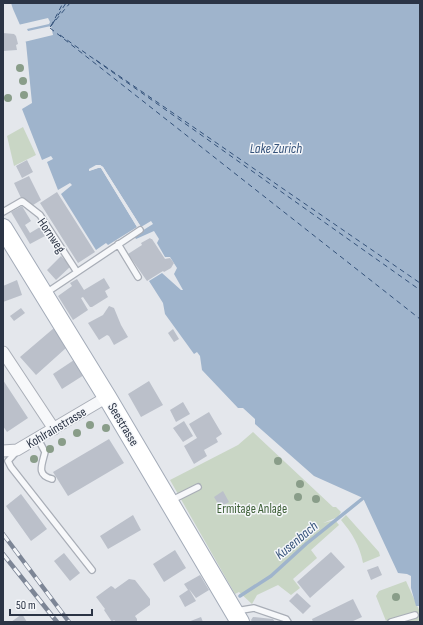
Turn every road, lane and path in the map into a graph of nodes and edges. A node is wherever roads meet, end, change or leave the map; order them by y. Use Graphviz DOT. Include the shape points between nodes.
graph roads {
  1 [pos="3,212"];
  2 [pos="3,228"];
  3 [pos="140,230"];
  4 [pos="118,244"];
  5 [pos="77,272"];
  6 [pos="138,276"];
  7 [pos="45,294"];
  8 [pos="3,352"];
  9 [pos="107,397"];
  10 [pos="54,430"];
  11 [pos="38,439"];
  12 [pos="17,450"];
  13 [pos="3,451"];
  14 [pos="3,455"];
  15 [pos="52,479"];
  16 [pos="198,486"];
  17 [pos="170,501"];
  18 [pos="92,570"];
  19 [pos="415,615"];
  20 [pos="237,617"];
  21 [pos="288,622"];
  22 [pos="392,622"];
  1 -- 5 [label="lane, Hornweg" via="22,201 40,215"];
  2 -- 7 [label="main road, Seestrasse"];
  3 -- 4 [label="lane"];
  4 -- 5 [label="lane"];
  4 -- 6 [label="lane"];
  5 -- 7 [label="lane"];
  7 -- 9 [label="main road, Seestrasse"];
  8 -- 10 [label="street"];
  9 -- 10 [label="street, Kohlrainstrasse"];
  9 -- 17 [label="main road, Seestrasse"];
  10 -- 11 [label="street, Kohlrainstrasse"];
  11 -- 12 [label="street, Kohlrainstrasse"];
  11 -- 15 [label="lane" via="45,452 41,469 43,474"];
  12 -- 13 [label="street, Kohlrainstrasse"];
  12 -- 14 [label="lane"];
  12 -- 18 [label="lane" via="8,461 11,467"];
  16 -- 17 [label="lane"];
  17 -- 20 [label="main road, Seestrasse"];
  19 -- 22 [label="lane"];
  20 -- 21 [label="lane" via="254,608"];
}
